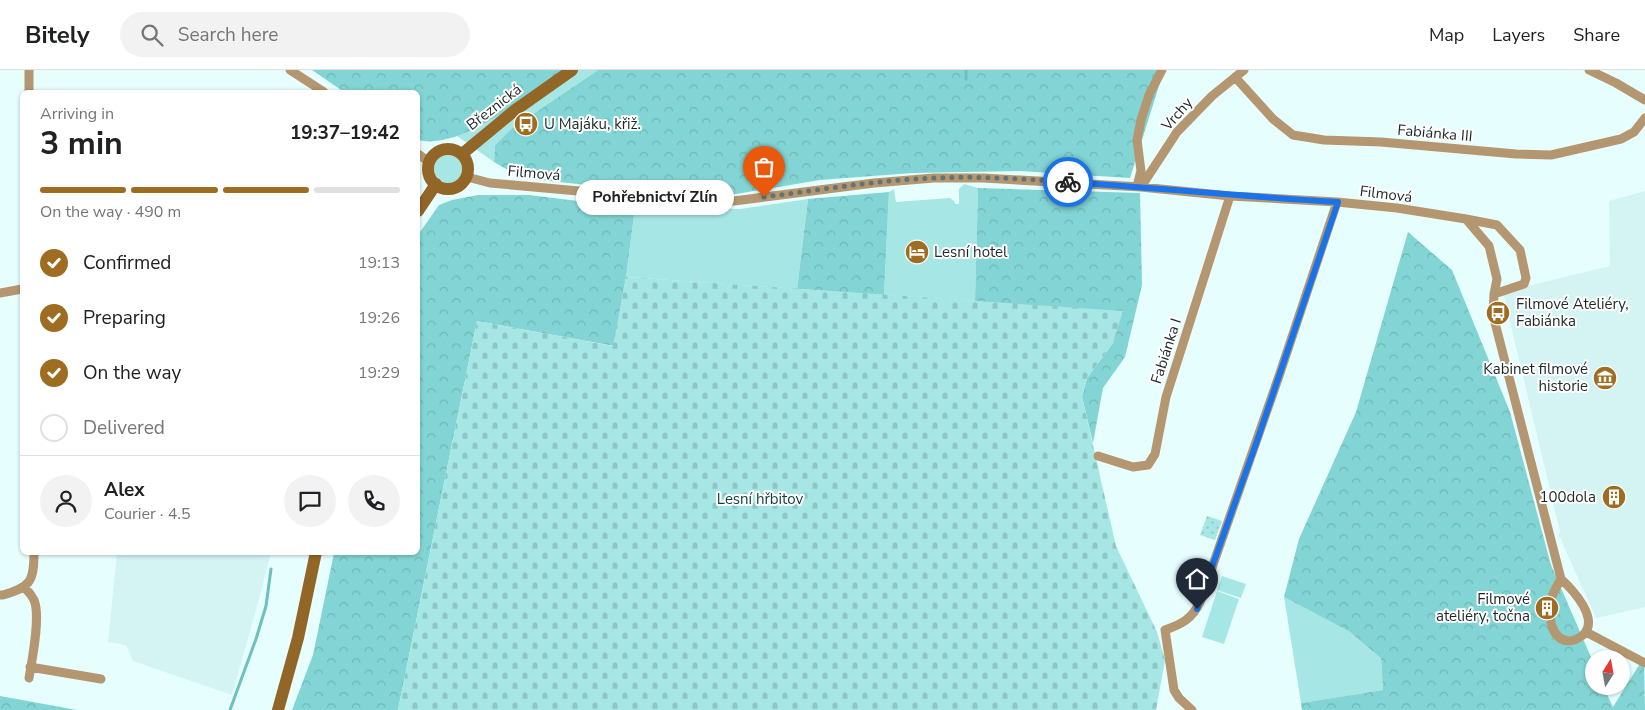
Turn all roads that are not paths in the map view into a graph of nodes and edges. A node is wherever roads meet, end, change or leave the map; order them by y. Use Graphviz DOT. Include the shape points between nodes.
graph roads {
  1 [pos="29,70"];
  2 [pos="290,70"];
  3 [pos="572,70"];
  4 [pos="1162,70"];
  5 [pos="1244,70"];
  6 [pos="1589,70"];
  7 [pos="1236,77"];
  8 [pos="30,90"];
  9 [pos="321,90"];
  10 [pos="1645,100"];
  11 [pos="1645,118"];
  12 [pos="462,154"];
  13 [pos="420,155"];
  14 [pos="429,162"];
  15 [pos="467,177"];
  16 [pos="436,184"];
  17 [pos="1139,187"];
  18 [pos="1230,196"];
  19 [pos="1338,202"];
  20 [pos="420,208"];
  21 [pos="1466,219"];
  22 [pos="20,289"];
  23 [pos="0,293"];
  24 [pos="1494,294"];
  25 [pos="1098,456"];
  26 [pos="34,555"];
  27 [pos="315,555"];
  28 [pos="1561,580"];
  29 [pos="25,588"];
  30 [pos="0,595"];
  31 [pos="1586,632"];
  32 [pos="1645,663"];
  33 [pos="30,667"];
  34 [pos="29,678"];
  35 [pos="101,679"];
  36 [pos="278,710"];
  37 [pos="1192,710"];
  1 -- 8 [label="street"];
  2 -- 9 [label="street"];
  3 -- 12 [label="main road, Březnická"];
  4 -- 17 [label="street" via="1149,95 1137,140 1141,171"];
  5 -- 7 [label="street, Vrchy"];
  6 -- 10 [label="street"];
  7 -- 11 [label="street, Fabiánka III" via="1273,119 1293,135 1324,140 1551,155 1621,139 1634,132"];
  7 -- 17 [label="street, Vrchy" via="1177,132"];
  12 -- 14 [label="main road" via="444,149"];
  12 -- 15 [label="main road" via="468,163"];
  13 -- 14 [label="street"];
  14 -- 16 [label="main road" via="430,176"];
  15 -- 16 [label="main road" via="454,188 442,188"];
  15 -- 17 [label="street, Filmová" via="490,183 689,201 734,201 934,178"];
  16 -- 20 [label="main road"];
  17 -- 18 [label="street, Filmová"];
  18 -- 19 [label="street, Filmová"];
  18 -- 25 [label="street, Fabiánka I" via="1166,396 1155,454 1148,465 1134,467"];
  19 -- 21 [label="street, Filmová"];
  19 -- 37 [label="street" via="1200,602 1186,622 1165,630 1174,690"];
  21 -- 24 [label="street" via="1489,246 1497,279"];
  21 -- 24 [label="street, Filmová" via="1497,226 1520,250 1526,278 1524,284"];
  22 -- 23 [label="street"];
  24 -- 28 [label="street" via="1493,315"];
  26 -- 29 [label="street" via="34,572"];
  27 -- 36 [label="main road" via="298,638"];
  28 -- 31 [label="street" via="1585,608"];
  28 -- 31 [label="street" via="1551,601 1552,627 1563,640 1578,639"];
  29 -- 30 [label="street"];
  29 -- 33 [label="street" via="36,607"];
  31 -- 32 [label="street"];
  33 -- 34 [label="street"];
  33 -- 35 [label="street"];
}
